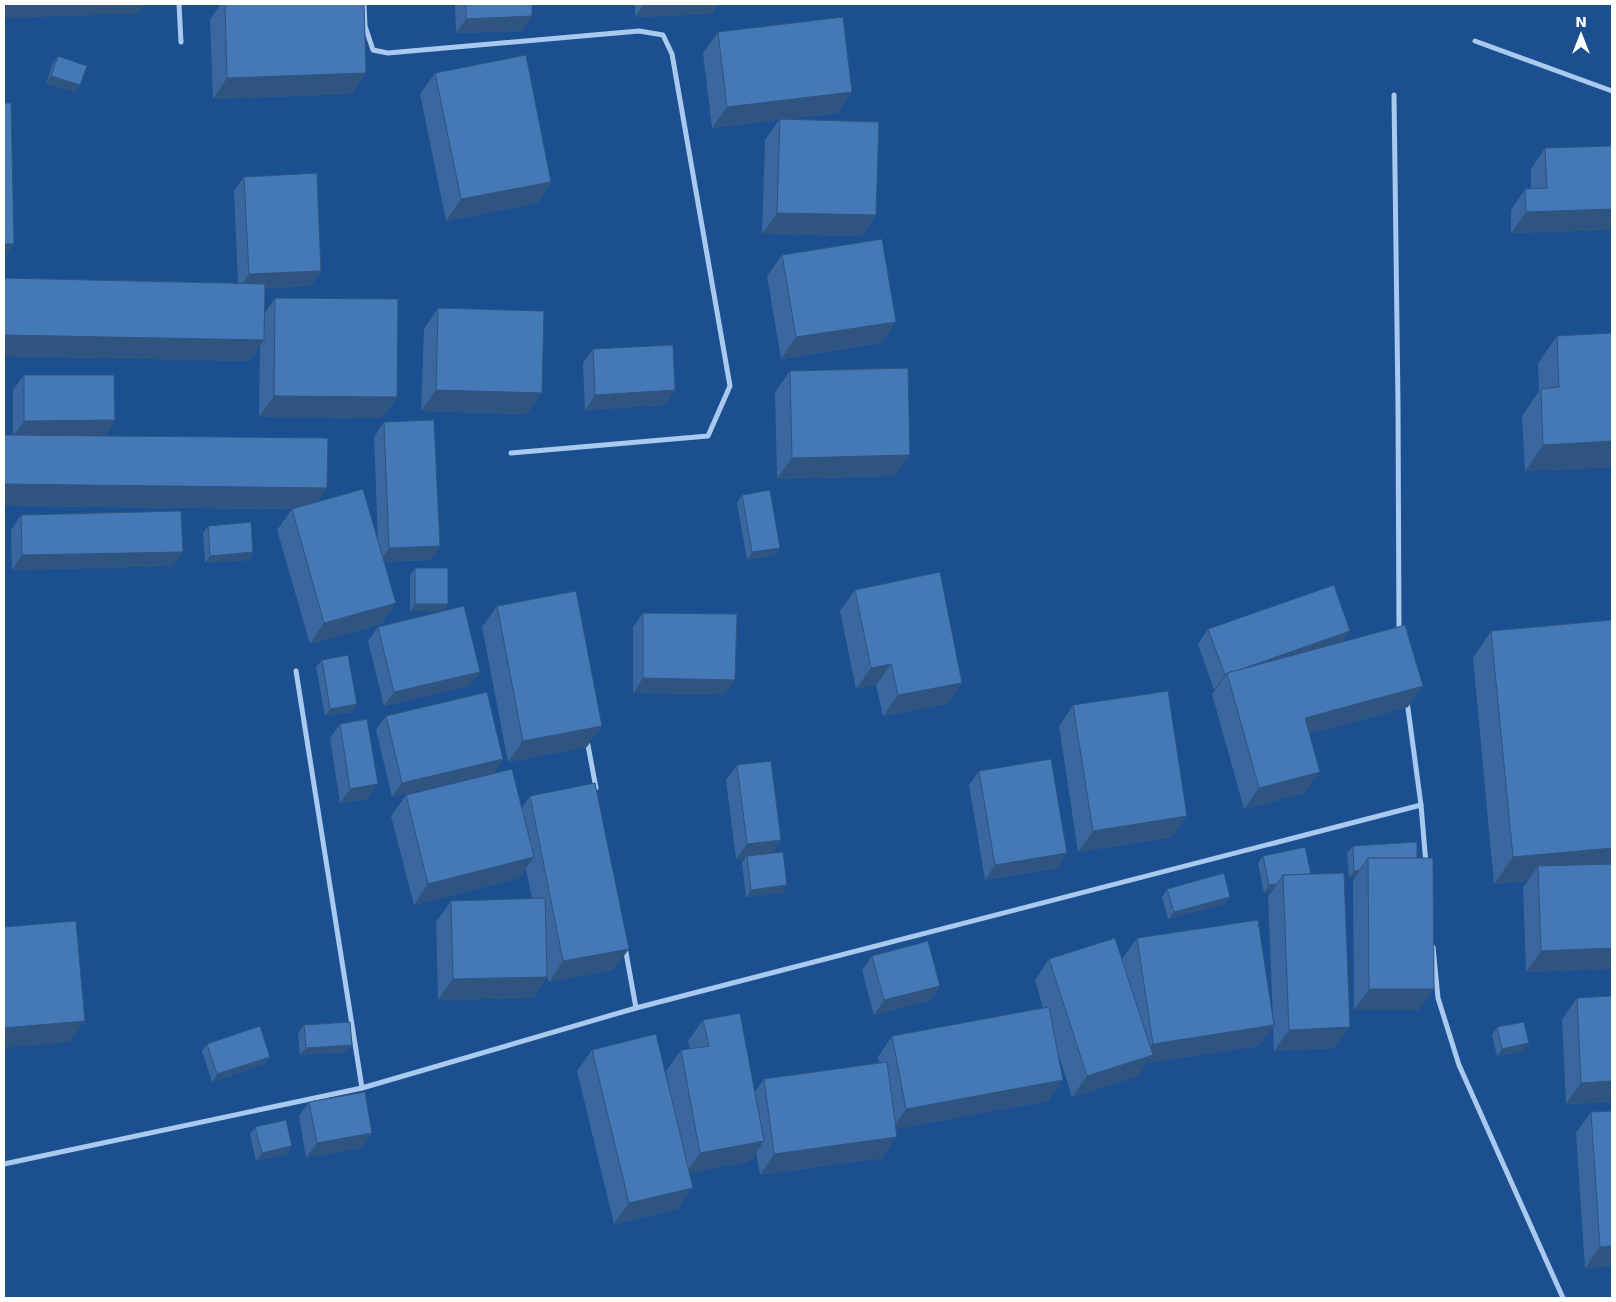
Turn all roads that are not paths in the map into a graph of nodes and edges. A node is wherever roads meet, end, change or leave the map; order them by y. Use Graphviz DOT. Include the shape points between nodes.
graph roads {
  1 [pos="179,4"];
  2 [pos="364,4"];
  3 [pos="1475,41"];
  4 [pos="181,42"];
  5 [pos="1612,91"];
  6 [pos="1394,95"];
  7 [pos="511,454"];
  8 [pos="1399,636"];
  9 [pos="296,671"];
  10 [pos="1406,696"];
  11 [pos="586,737"];
  12 [pos="597,795"];
  13 [pos="1421,804"];
  14 [pos="1427,872"];
  15 [pos="624,940"];
  16 [pos="1433,940"];
  17 [pos="636,1008"];
  18 [pos="362,1088"];
  19 [pos="4,1164"];
  20 [pos="1563,1298"];
  1 -- 4 [label="street"];
  2 -- 7 [label="street" via="365,26 373,50 388,53 639,31 663,35 672,54 730,386 708,436"];
  3 -- 5 [label="street"];
  6 -- 8 [label="street"];
  9 -- 18 [label="street"];
  10 -- 13 [label="street"];
  11 -- 12 [label="street"];
  13 -- 14 [label="street"];
  13 -- 17 [label="street"];
  15 -- 17 [label="street"];
  16 -- 20 [label="street" via="1438,998 1459,1065"];
  17 -- 18 [label="street"];
  18 -- 19 [label="street"];
}
